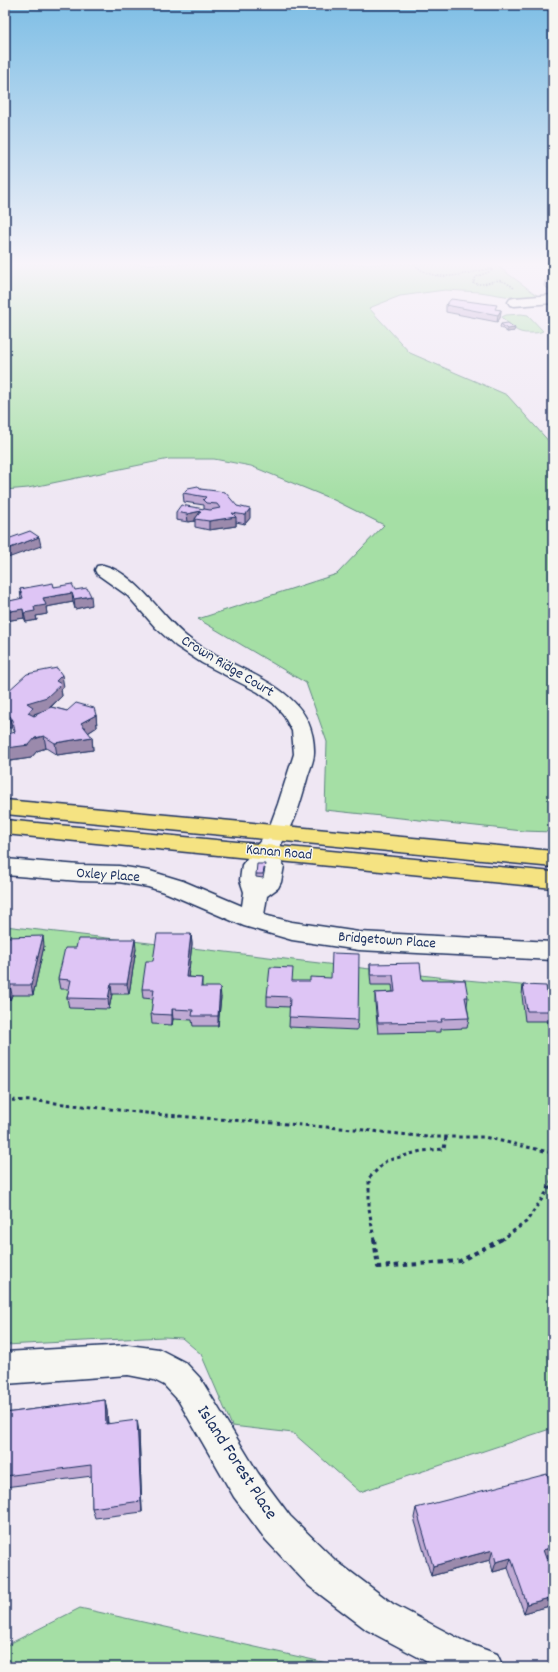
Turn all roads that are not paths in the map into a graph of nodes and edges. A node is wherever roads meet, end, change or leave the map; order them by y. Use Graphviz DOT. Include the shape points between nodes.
graph roads {
  1 [pos="103,570"];
  2 [pos="5,807"];
  3 [pos="5,827"];
  4 [pos="278,833"];
  5 [pos="265,851"];
  6 [pos="553,859"];
  7 [pos="5,867"];
  8 [pos="553,880"];
  9 [pos="252,920"];
  10 [pos="553,951"];
  11 [pos="5,1368"];
  12 [pos="484,1667"];
  1 -- 4 [label="street, Crown Ridge Court" via="134,592 182,642 265,688 292,712 302,730 304,754"];
  2 -- 4 [label="main road, Kanan Road"];
  3 -- 5 [label="main road, Kanan Road"];
  4 -- 5 [label="street, Crown Ridge Court"];
  4 -- 6 [label="main road, Kanan Road"];
  5 -- 8 [label="main road, Kanan Road"];
  5 -- 9 [label="street" via="273,866 270,882 256,892"];
  7 -- 9 [label="street, Oxley Place" via="119,874 150,879"];
  9 -- 10 [label="street, Bridgetown Place" via="292,931 359,941"];
  11 -- 12 [label="street, Island Forest Place" via="128,1360 158,1365 175,1374 189,1389 246,1485 278,1528 322,1573 380,1617 460,1659"];
}
